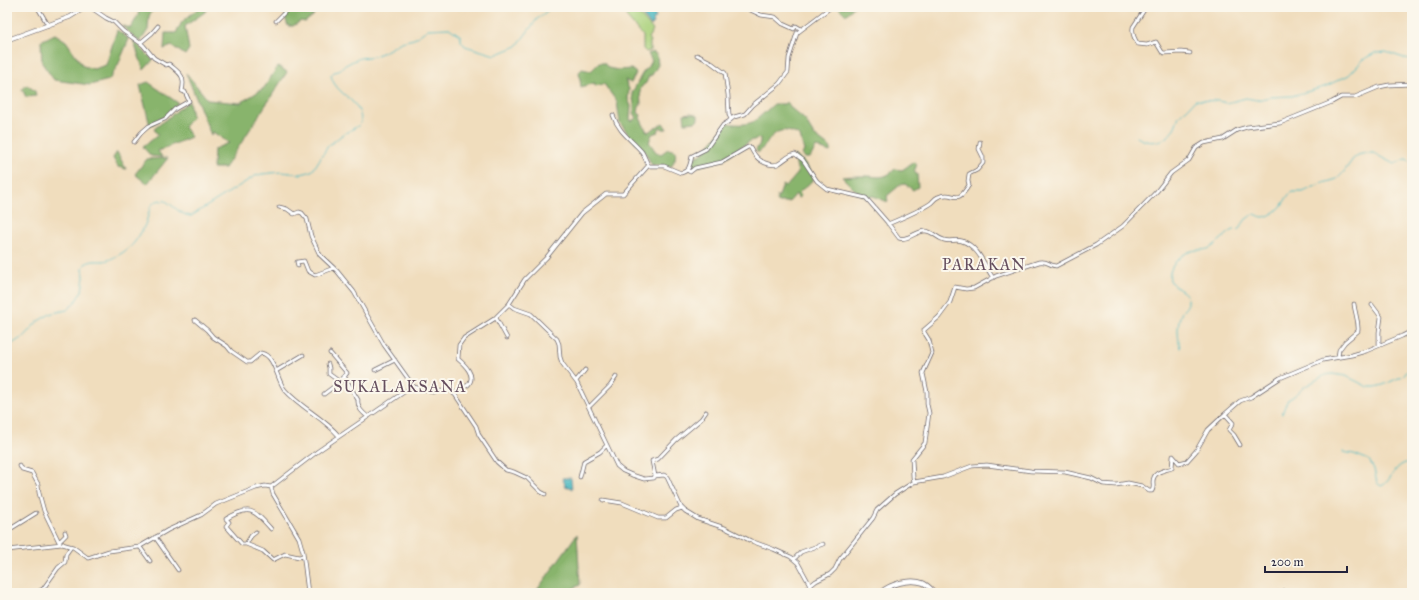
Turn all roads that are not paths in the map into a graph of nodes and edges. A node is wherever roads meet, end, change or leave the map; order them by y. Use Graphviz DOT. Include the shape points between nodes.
graph roads {
  1 [pos="86,7"];
  2 [pos="90,7"];
  3 [pos="288,7"];
  4 [pos="744,7"];
  5 [pos="831,7"];
  6 [pos="1146,7"];
  7 [pos="38,8"];
  8 [pos="276,21"];
  9 [pos="48,25"];
  10 [pos="158,26"];
  11 [pos="801,29"];
  12 [pos="7,40"];
  13 [pos="140,43"];
  14 [pos="1190,53"];
  15 [pos="698,55"];
  16 [pos="1412,84"];
  17 [pos="613,115"];
  18 [pos="731,119"];
  19 [pos="134,142"];
  20 [pos="980,142"];
  21 [pos="649,166"];
  22 [pos="688,170"];
  23 [pos="279,207"];
  24 [pos="888,224"];
  25 [pos="298,266"];
  26 [pos="334,268"];
  27 [pos="993,278"];
  28 [pos="509,304"];
  29 [pos="1354,304"];
  30 [pos="1372,305"];
  31 [pos="496,318"];
  32 [pos="195,320"];
  33 [pos="1412,331"];
  34 [pos="507,338"];
  35 [pos="1379,345"];
  36 [pos="330,353"];
  37 [pos="303,355"];
  38 [pos="1338,357"];
  39 [pos="395,360"];
  40 [pos="328,364"];
  41 [pos="375,370"];
  42 [pos="585,370"];
  43 [pos="276,371"];
  44 [pos="344,376"];
  45 [pos="616,377"];
  46 [pos="576,381"];
  47 [pos="340,382"];
  48 [pos="414,387"];
  49 [pos="324,394"];
  50 [pos="454,394"];
  51 [pos="589,407"];
  52 [pos="706,412"];
  53 [pos="1225,414"];
  54 [pos="368,417"];
  55 [pos="339,436"];
  56 [pos="607,445"];
  57 [pos="1240,445"];
  58 [pos="20,466"];
  59 [pos="655,476"];
  60 [pos="580,477"];
  61 [pos="914,482"];
  62 [pos="272,487"];
  63 [pos="545,494"];
  64 [pos="603,500"];
  65 [pos="682,508"];
  66 [pos="36,513"];
  67 [pos="271,529"];
  68 [pos="7,531"];
  69 [pos="65,532"];
  70 [pos="256,532"];
  71 [pos="155,537"];
  72 [pos="60,542"];
  73 [pos="246,544"];
  74 [pos="823,544"];
  75 [pos="71,547"];
  76 [pos="140,547"];
  77 [pos="7,550"];
  78 [pos="304,556"];
  79 [pos="794,559"];
  80 [pos="150,561"];
  81 [pos="178,570"];
  82 [pos="810,585"];
  83 [pos="36,593"];
  84 [pos="308,593"];
  85 [pos="801,593"];
  86 [pos="880,593"];
  87 [pos="935,593"];
  1 -- 9 [label="street" via="74,15"];
  2 -- 13 [label="street"];
  3 -- 8 [label="street"];
  4 -- 11 [label="street"];
  5 -- 11 [label="street"];
  6 -- 14 [label="street" via="1133,27 1136,42 1147,45 1156,42 1164,53"];
  7 -- 9 [label="street"];
  9 -- 12 [label="street"];
  10 -- 13 [label="street"];
  11 -- 18 [label="street" via="789,58 787,75 745,114"];
  13 -- 19 [label="street" via="156,59 166,65 169,64 181,74 182,91 189,101 165,119 149,126"];
  15 -- 18 [label="street" via="725,73"];
  16 -- 27 [label="street" via="1389,85 1355,97 1341,97 1280,123 1247,127 1223,139 1204,143 1171,173 1123,226 1100,243 1056,266 1045,261 1039,262"];
  17 -- 21 [label="street" via="616,124 643,154"];
  18 -- 22 [label="street" via="706,149 692,156"];
  20 -- 24 [label="street" via="983,163 969,174 966,192 956,197 938,197"];
  21 -- 22 [label="street" via="664,166 681,173"];
  21 -- 28 [label="street" via="623,194 606,194 582,213 546,258 525,279"];
  22 -- 24 [label="street" via="690,172 695,168 722,162 748,147 761,161 773,164 795,154 803,160 823,186 866,198"];
  23 -- 26 [label="street" via="305,216 318,252"];
  24 -- 27 [label="street" via="901,239 926,231 943,240 962,241 976,251"];
  25 -- 26 [label="street" via="297,262 304,261 308,271 315,276"];
  26 -- 39 [label="street" via="354,292"];
  27 -- 61 [label="street" via="970,289 955,288 950,302 939,317 924,330 932,353 923,373 929,413 924,443 912,459"];
  28 -- 31 [label="street"];
  28 -- 46 [label="street" via="530,314 557,339 562,362"];
  29 -- 38 [label="street" via="1358,331 1345,342"];
  30 -- 35 [label="street" via="1380,317"];
  31 -- 34 [label="street"];
  31 -- 50 [label="street" via="464,338 459,345 458,359 468,368 470,380 468,385"];
  32 -- 43 [label="street" via="214,338 247,362 264,353"];
  33 -- 35 [label="street"];
  35 -- 38 [label="street" via="1352,356"];
  36 -- 44 [label="street" via="346,372"];
  37 -- 43 [label="street"];
  38 -- 53 [label="street" via="1323,360 1280,378 1251,397 1240,401"];
  39 -- 41 [label="street"];
  39 -- 48 [label="street"];
  40 -- 47 [label="street" via="329,374"];
  42 -- 46 [label="street"];
  43 -- 55 [label="street" via="285,390"];
  44 -- 47 [label="street"];
  44 -- 54 [label="street" via="358,400 357,404"];
  45 -- 51 [label="street"];
  46 -- 51 [label="street"];
  47 -- 49 [label="street"];
  48 -- 50 [label="street" via="433,392 452,390"];
  48 -- 54 [label="street"];
  50 -- 63 [label="street" via="497,462 506,470 527,478"];
  51 -- 56 [label="street"];
  52 -- 59 [label="street" via="658,459 652,461"];
  53 -- 57 [label="street" via="1233,423 1229,430"];
  53 -- 61 [label="street" via="1208,430 1187,461 1180,463 1173,456 1172,468 1155,474 1151,492 1142,486 1128,483 1103,484 1091,478 1066,472 982,465 943,477"];
  54 -- 55 [label="street"];
  55 -- 62 [label="street"];
  56 -- 59 [label="street" via="622,471 644,479"];
  56 -- 60 [label="street" via="584,461"];
  58 -- 72 [label="street" via="22,470 32,473 38,484 44,511"];
  59 -- 65 [label="street" via="667,477"];
  61 -- 82 [label="street" via="877,510 828,576"];
  62 -- 71 [label="street" via="256,488 220,502 201,515"];
  62 -- 78 [label="street" via="273,494 299,538"];
  64 -- 65 [label="street" via="622,502 658,518 666,518"];
  65 -- 79 [label="street" via="698,519 725,528"];
  66 -- 68 [label="street"];
  67 -- 73 [label="street" via="249,510 237,512 226,520 229,522 226,526 242,544"];
  69 -- 72 [label="street" via="66,535"];
  70 -- 73 [label="street" via="250,536"];
  71 -- 76 [label="street"];
  71 -- 81 [label="street"];
  72 -- 75 [label="street"];
  72 -- 77 [label="street"];
  73 -- 78 [label="street" via="264,551 273,560 285,554"];
  74 -- 79 [label="street" via="801,552"];
  75 -- 76 [label="street" via="87,558 109,551"];
  75 -- 83 [label="street" via="66,554 65,562 43,589"];
  76 -- 80 [label="street"];
  78 -- 84 [label="street"];
  79 -- 82 [label="street"];
  82 -- 85 [label="street"];
  86 -- 87 [label="main road" via="897,584 917,582 926,585"];
}
